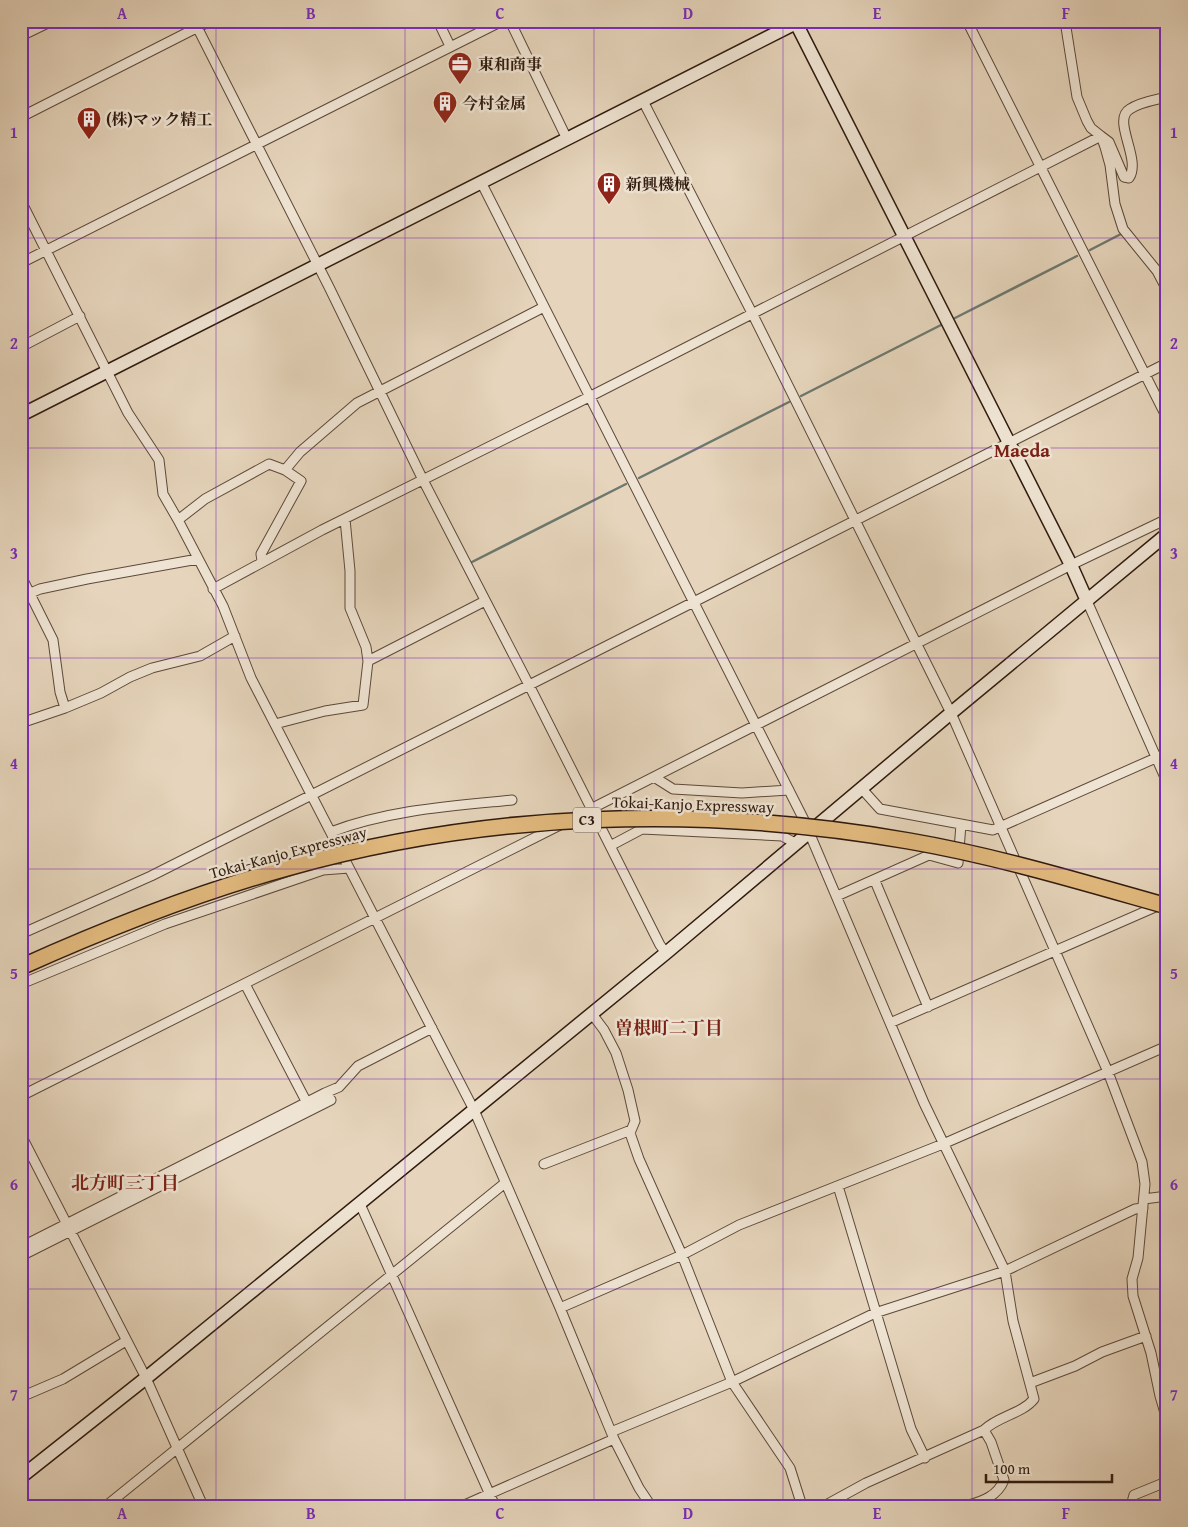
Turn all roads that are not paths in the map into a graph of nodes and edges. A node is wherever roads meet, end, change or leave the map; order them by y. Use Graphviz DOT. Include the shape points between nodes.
graph roads {
  1 [pos="52,21"];
  2 [pos="210,21"];
  3 [pos="438,21"];
  4 [pos="502,21"];
  5 [pos="510,21"];
  6 [pos="967,21"];
  7 [pos="1065,21"];
  8 [pos="797,22"];
  9 [pos="195,24"];
  10 [pos="21,36"];
  11 [pos="450,46"];
  12 [pos="1167,96"];
  13 [pos="643,101"];
  14 [pos="21,117"];
  15 [pos="1101,136"];
  16 [pos="567,139"];
  17 [pos="256,144"];
  18 [pos="1041,168"];
  19 [pos="481,182"];
  20 [pos="21,201"];
  21 [pos="904,235"];
  22 [pos="46,250"];
  23 [pos="21,263"];
  24 [pos="316,265"];
  25 [pos="1167,290"];
  26 [pos="544,306"];
  27 [pos="752,313"];
  28 [pos="80,316"];
  29 [pos="21,347"];
  30 [pos="1167,363"];
  31 [pos="108,371"];
  32 [pos="1144,374"];
  33 [pos="379,391"];
  34 [pos="589,396"];
  35 [pos="21,415"];
  36 [pos="1167,418"];
  37 [pos="1009,442"];
  38 [pos="286,470"];
  39 [pos="423,480"];
  40 [pos="345,519"];
  41 [pos="1167,519"];
  42 [pos="178,520"];
  43 [pos="855,520"];
  44 [pos="1167,534"];
  45 [pos="198,559"];
  46 [pos="262,561"];
  47 [pos="1071,565"];
  48 [pos="21,576"];
  49 [pos="214,589"];
  50 [pos="26,595"];
  51 [pos="485,601"];
  52 [pos="1087,601"];
  53 [pos="694,602"];
  54 [pos="235,636"];
  55 [pos="917,644"];
  56 [pos="368,661"];
  57 [pos="529,684"];
  58 [pos="65,708"];
  59 [pos="952,713"];
  60 [pos="21,723"];
  61 [pos="275,724"];
  62 [pos="757,726"];
  63 [pos="1167,753"];
  64 [pos="1156,758"];
  65 [pos="654,777"];
  66 [pos="1167,782"];
  67 [pos="862,789"];
  68 [pos="789,790"];
  69 [pos="311,795"];
  70 [pos="512,800"];
  71 [pos="592,809"];
  72 [pos="961,824"];
  73 [pos="1000,825"];
  74 [pos="331,832"];
  75 [pos="810,833"];
  76 [pos="797,844"];
  77 [pos="610,846"];
  78 [pos="349,868"];
  79 [pos="875,880"];
  80 [pos="837,896"];
  81 [pos="1167,904"];
  82 [pos="375,918"];
  83 [pos="21,934"];
  84 [pos="1056,951"];
  85 [pos="666,953"];
  86 [pos="21,967"];
  87 [pos="21,984"];
  88 [pos="245,984"];
  89 [pos="928,1007"];
  90 [pos="592,1014"];
  91 [pos="890,1023"];
  92 [pos="432,1028"];
  93 [pos="1167,1046"];
  94 [pos="1108,1072"];
  95 [pos="325,1094"];
  96 [pos="21,1096"];
  97 [pos="307,1102"];
  98 [pos="474,1110"];
  99 [pos="631,1130"];
  100 [pos="21,1135"];
  101 [pos="943,1144"];
  102 [pos="544,1164"];
  103 [pos="505,1183"];
  104 [pos="838,1186"];
  105 [pos="1167,1196"];
  106 [pos="1143,1203"];
  107 [pos="360,1204"];
  108 [pos="68,1228"];
  109 [pos="21,1247"];
  110 [pos="682,1255"];
  111 [pos="21,1256"];
  112 [pos="1005,1271"];
  113 [pos="392,1275"];
  114 [pos="560,1308"];
  115 [pos="875,1313"];
  116 [pos="1146,1336"];
  117 [pos="126,1341"];
  118 [pos="146,1378"];
  119 [pos="732,1382"];
  120 [pos="1030,1383"];
  121 [pos="21,1397"];
  122 [pos="1167,1420"];
  123 [pos="984,1430"];
  124 [pos="612,1436"];
  125 [pos="178,1447"];
  126 [pos="926,1458"];
  127 [pos="21,1477"];
  128 [pos="1167,1480"];
  129 [pos="490,1493"];
  130 [pos="106,1506"];
  131 [pos="203,1506"];
  132 [pos="462,1506"];
  133 [pos="495,1506"];
  134 [pos="651,1506"];
  135 [pos="802,1506"];
  136 [pos="824,1506"];
  137 [pos="966,1506"];
  138 [pos="1131,1506"];
  1 -- 10 [label="street"];
  2 -- 9 [label="street"];
  3 -- 11 [label="street"];
  4 -- 11 [label="street"];
  5 -- 16 [label="street"];
  6 -- 18 [label="street"];
  7 -- 15 [label="street" via="1077,97 1091,128"];
  8 -- 13 [label="street"];
  8 -- 21 [label="street"];
  9 -- 14 [label="street"];
  9 -- 17 [label="street"];
  11 -- 17 [label="street"];
  12 -- 15 [label="street" via="1130,108 1125,113 1123,121 1133,172 1128,178 1124,177 1109,142"];
  13 -- 16 [label="street"];
  13 -- 27 [label="street"];
  15 -- 18 [label="street"];
  15 -- 25 [label="street" via="1123,229 1157,271"];
  16 -- 19 [label="street"];
  17 -- 22 [label="street"];
  17 -- 24 [label="street"];
  18 -- 21 [label="street"];
  18 -- 32 [label="street"];
  19 -- 24 [label="street"];
  19 -- 26 [label="street"];
  20 -- 22 [label="street"];
  21 -- 27 [label="street"];
  21 -- 37 [label="street"];
  22 -- 23 [label="street"];
  22 -- 28 [label="street"];
  24 -- 31 [label="street"];
  24 -- 33 [label="street"];
  26 -- 33 [label="street"];
  26 -- 34 [label="street"];
  27 -- 34 [label="street"];
  27 -- 43 [label="street"];
  28 -- 29 [label="street"];
  28 -- 31 [label="street"];
  30 -- 32 [label="street"];
  31 -- 35 [label="street"];
  31 -- 42 [label="street" via="128,413 159,460 163,494"];
  32 -- 36 [label="street"];
  32 -- 37 [label="street"];
  33 -- 38 [label="street" via="357,402 300,452"];
  33 -- 39 [label="street"];
  34 -- 39 [label="street"];
  34 -- 53 [label="street"];
  37 -- 43 [label="street"];
  37 -- 47 [label="street"];
  38 -- 42 [label="street" via="269,464 205,499"];
  38 -- 46 [label="street" via="301,481 261,554"];
  39 -- 40 [label="street"];
  39 -- 51 [label="street"];
  40 -- 46 [label="street"];
  40 -- 56 [label="street" via="350,608 366,647"];
  41 -- 47 [label="street"];
  42 -- 45 [label="street"];
  43 -- 53 [label="street"];
  43 -- 55 [label="street"];
  44 -- 52 [label="street"];
  45 -- 49 [label="street"];
  45 -- 50 [label="street" via="87,579"];
  46 -- 49 [label="street"];
  47 -- 52 [label="street"];
  47 -- 55 [label="street"];
  48 -- 50 [label="street"];
  49 -- 54 [label="street"];
  50 -- 58 [label="street" via="53,640"];
  51 -- 56 [label="street"];
  51 -- 57 [label="street"];
  52 -- 59 [label="street"];
  52 -- 64 [label="street"];
  53 -- 57 [label="street"];
  53 -- 62 [label="street"];
  54 -- 58 [label="street" via="200,656 152,668"];
  54 -- 61 [label="street" via="251,678"];
  55 -- 59 [label="street"];
  55 -- 62 [label="street"];
  56 -- 61 [label="street" via="363,705"];
  57 -- 69 [label="street"];
  57 -- 71 [label="street"];
  58 -- 60 [label="street"];
  59 -- 67 [label="street"];
  59 -- 73 [label="street"];
  61 -- 69 [label="street"];
  62 -- 65 [label="street"];
  62 -- 68 [label="street"];
  63 -- 64 [label="street"];
  64 -- 66 [label="street"];
  64 -- 73 [label="street"];
  65 -- 68 [label="street" via="673,789 742,793"];
  65 -- 71 [label="street"];
  67 -- 72 [label="street" via="880,809"];
  67 -- 75 [label="street"];
  68 -- 75 [label="street"];
  69 -- 74 [label="street"];
  69 -- 83 [label="street" via="151,876"];
  70 -- 74 [label="street" via="439,807 355,823"];
  71 -- 77 [label="street"];
  71 -- 82 [label="street"];
  72 -- 73 [label="street" via="993,830"];
  72 -- 79 [label="street" via="958,863 929,855"];
  73 -- 84 [label="street"];
  74 -- 78 [label="street"];
  75 -- 76 [label="street"];
  75 -- 80 [label="street"];
  76 -- 77 [label="street" via="782,836 642,829"];
  76 -- 85 [label="street"];
  77 -- 85 [label="street"];
  78 -- 82 [label="street"];
  78 -- 87 [label="street" via="323,870 165,924"];
  79 -- 80 [label="street"];
  79 -- 89 [label="street"];
  80 -- 91 [label="street"];
  81 -- 84 [label="street"];
  81 -- 86 [label="highway, Tokai-Kanjo Expressway / C3, bridge" via="993,859 844,831 743,820 591,819 444,834 369,847 288,867 132,919"];
  82 -- 88 [label="street"];
  82 -- 92 [label="street"];
  84 -- 89 [label="street"];
  84 -- 94 [label="street"];
  85 -- 90 [label="street"];
  88 -- 96 [label="street"];
  88 -- 97 [label="street"];
  89 -- 91 [label="street"];
  90 -- 98 [label="street"];
  90 -- 99 [label="street" via="616,1053 635,1120"];
  91 -- 101 [label="street"];
  92 -- 95 [label="street" via="358,1066 338,1087"];
  92 -- 98 [label="street"];
  93 -- 94 [label="street"];
  94 -- 101 [label="street"];
  94 -- 106 [label="street" via="1142,1162"];
  95 -- 97 [label="street"];
  95 -- 108 [label="street" via="330,1100"];
  97 -- 108 [label="street"];
  98 -- 103 [label="street"];
  98 -- 107 [label="street"];
  99 -- 102 [label="street"];
  99 -- 110 [label="street" via="639,1159"];
  100 -- 108 [label="street"];
  101 -- 104 [label="street"];
  101 -- 112 [label="street"];
  103 -- 113 [label="street"];
  103 -- 114 [label="street"];
  104 -- 110 [label="street" via="739,1224"];
  104 -- 115 [label="street"];
  105 -- 106 [label="street"];
  106 -- 112 [label="street"];
  106 -- 116 [label="street" via="1138,1258 1132,1279 1133,1296"];
  107 -- 113 [label="street"];
  107 -- 118 [label="street"];
  108 -- 109 [label="street"];
  108 -- 111 [label="street"];
  108 -- 117 [label="street"];
  110 -- 114 [label="street"];
  110 -- 119 [label="street"];
  112 -- 115 [label="street"];
  112 -- 120 [label="street" via="1013,1321"];
  113 -- 125 [label="street"];
  113 -- 129 [label="street"];
  114 -- 124 [label="street"];
  115 -- 119 [label="street"];
  115 -- 126 [label="street" via="911,1428"];
  116 -- 120 [label="street"];
  116 -- 122 [label="street"];
  117 -- 118 [label="street"];
  117 -- 121 [label="street" via="63,1378"];
  118 -- 125 [label="street"];
  118 -- 127 [label="street"];
  119 -- 124 [label="street"];
  119 -- 135 [label="street" via="790,1468"];
  120 -- 123 [label="street" via="1034,1399 1029,1405"];
  123 -- 126 [label="street"];
  123 -- 137 [label="street" via="1004,1480 1001,1489 986,1500"];
  124 -- 129 [label="street"];
  124 -- 134 [label="street"];
  125 -- 130 [label="street"];
  125 -- 131 [label="street"];
  126 -- 136 [label="street" via="866,1483"];
  128 -- 138 [label="street" via="1134,1495"];
  129 -- 132 [label="street"];
  129 -- 133 [label="street"];
}
